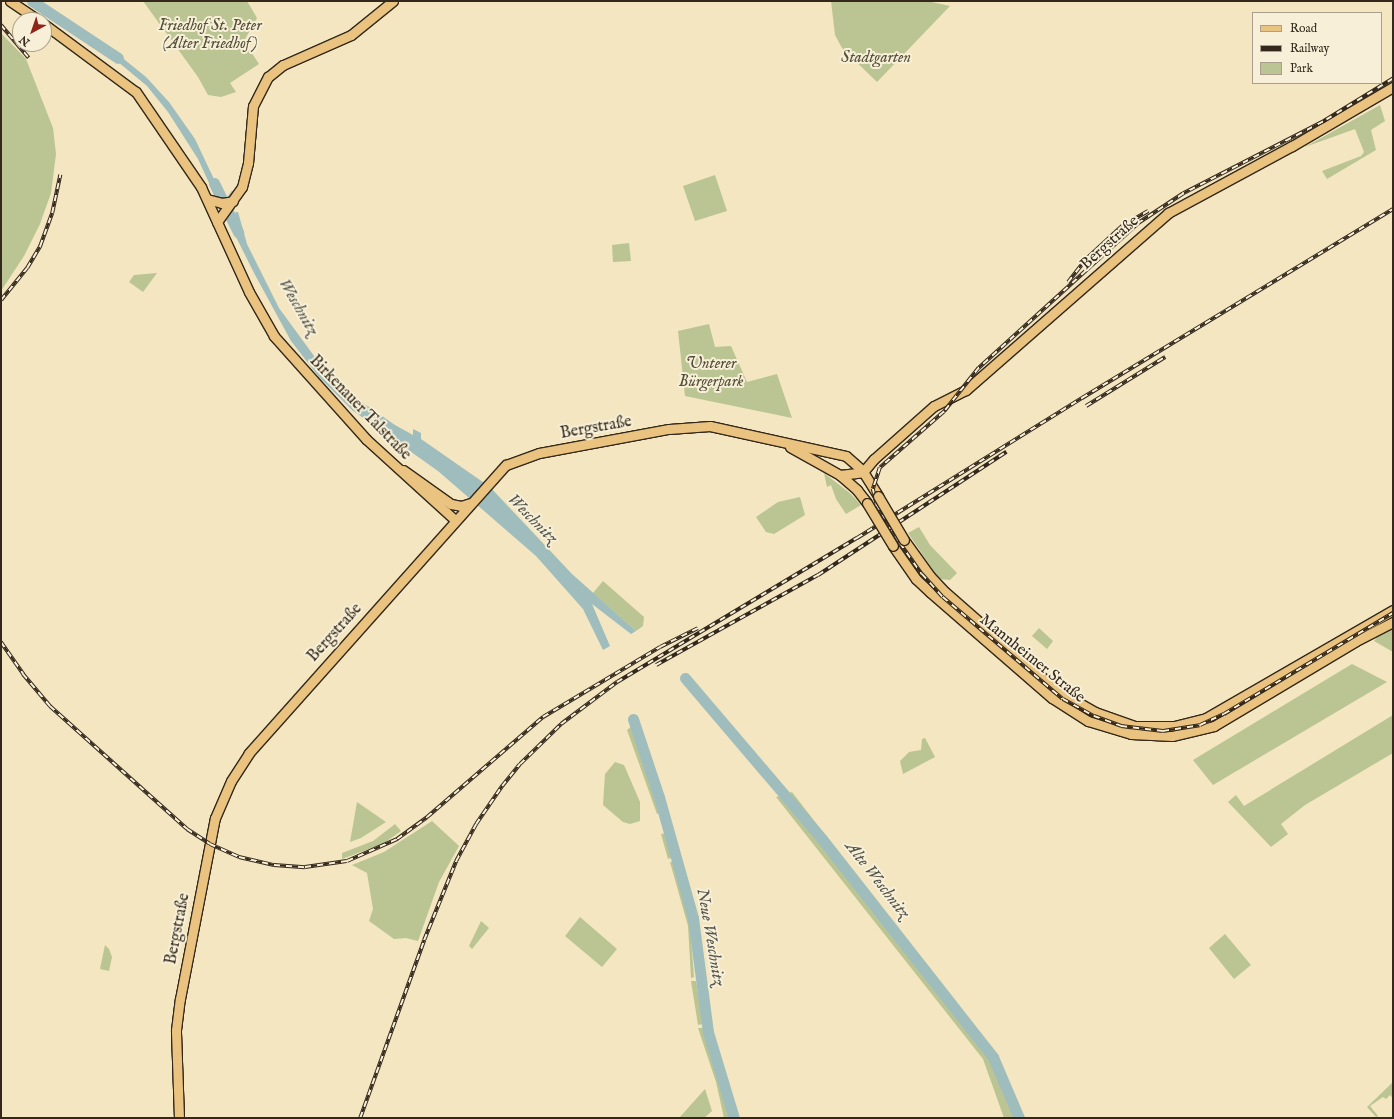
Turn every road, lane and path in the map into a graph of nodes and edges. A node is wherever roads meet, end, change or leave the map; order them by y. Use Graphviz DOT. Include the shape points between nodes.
graph roads {
  1 [pos="10,1"];
  2 [pos="393,1"];
  3 [pos="26,12"];
  4 [pos="52,30"];
  5 [pos="1393,87"];
  6 [pos="234,199"];
  7 [pos="210,200"];
  8 [pos="218,221"];
  9 [pos="811,452"];
  10 [pos="395,465"];
  11 [pos="858,469"];
  12 [pos="840,476"];
  13 [pos="865,500"];
  14 [pos="446,502"];
  15 [pos="472,502"];
  16 [pos="455,520"];
  17 [pos="1393,610"];
  18 [pos="1393,622"];
  19 [pos="179,1118"];
  1 -- 3 [label="main road"];
  2 -- 6 [label="main road" via="351,35 283,65 268,77 253,106 247,170"];
  4 -- 7 [label="main road, Birkenauer Talstraße" via="136,92"];
  5 -- 11 [label="main road, Bergstraße" via="1292,146 1168,213 966,390 934,406 874,459"];
  6 -- 7 [label="main road" via="222,203"];
  6 -- 8 [label="main road"];
  7 -- 8 [label="main road, Birkenauer Talstraße"];
  8 -- 10 [label="main road, Birkenauer Talstraße" via="249,292 274,336 366,439"];
  9 -- 11 [label="main road" via="830,451"];
  9 -- 12 [label="main road, Bergstraße"];
  9 -- 15 [label="main road, Bergstraße" via="710,426 689,427 528,456 506,465"];
  10 -- 14 [label="main road" via="422,482"];
  10 -- 16 [label="main road, Birkenauer Talstraße"];
  11 -- 12 [label="main road"];
  11 -- 13 [label="main road"];
  11 -- 17 [label="main road, Mannheimer Straße, bridge" via="878,496 904,540 945,592 1058,690 1095,712 1135,726 1174,726 1206,718"];
  12 -- 13 [label="main road, Bergstraße"];
  13 -- 18 [label="main road, Mannheimer Straße, bridge" via="916,579 930,592 1056,701 1088,721 1131,734 1172,736 1214,726 1356,640"];
  14 -- 15 [label="main road" via="456,506"];
  14 -- 16 [label="main road"];
  15 -- 16 [label="main road, Bergstraße"];
  16 -- 19 [label="main road, Bergstraße" via="249,753 219,807 176,1030"];
}
